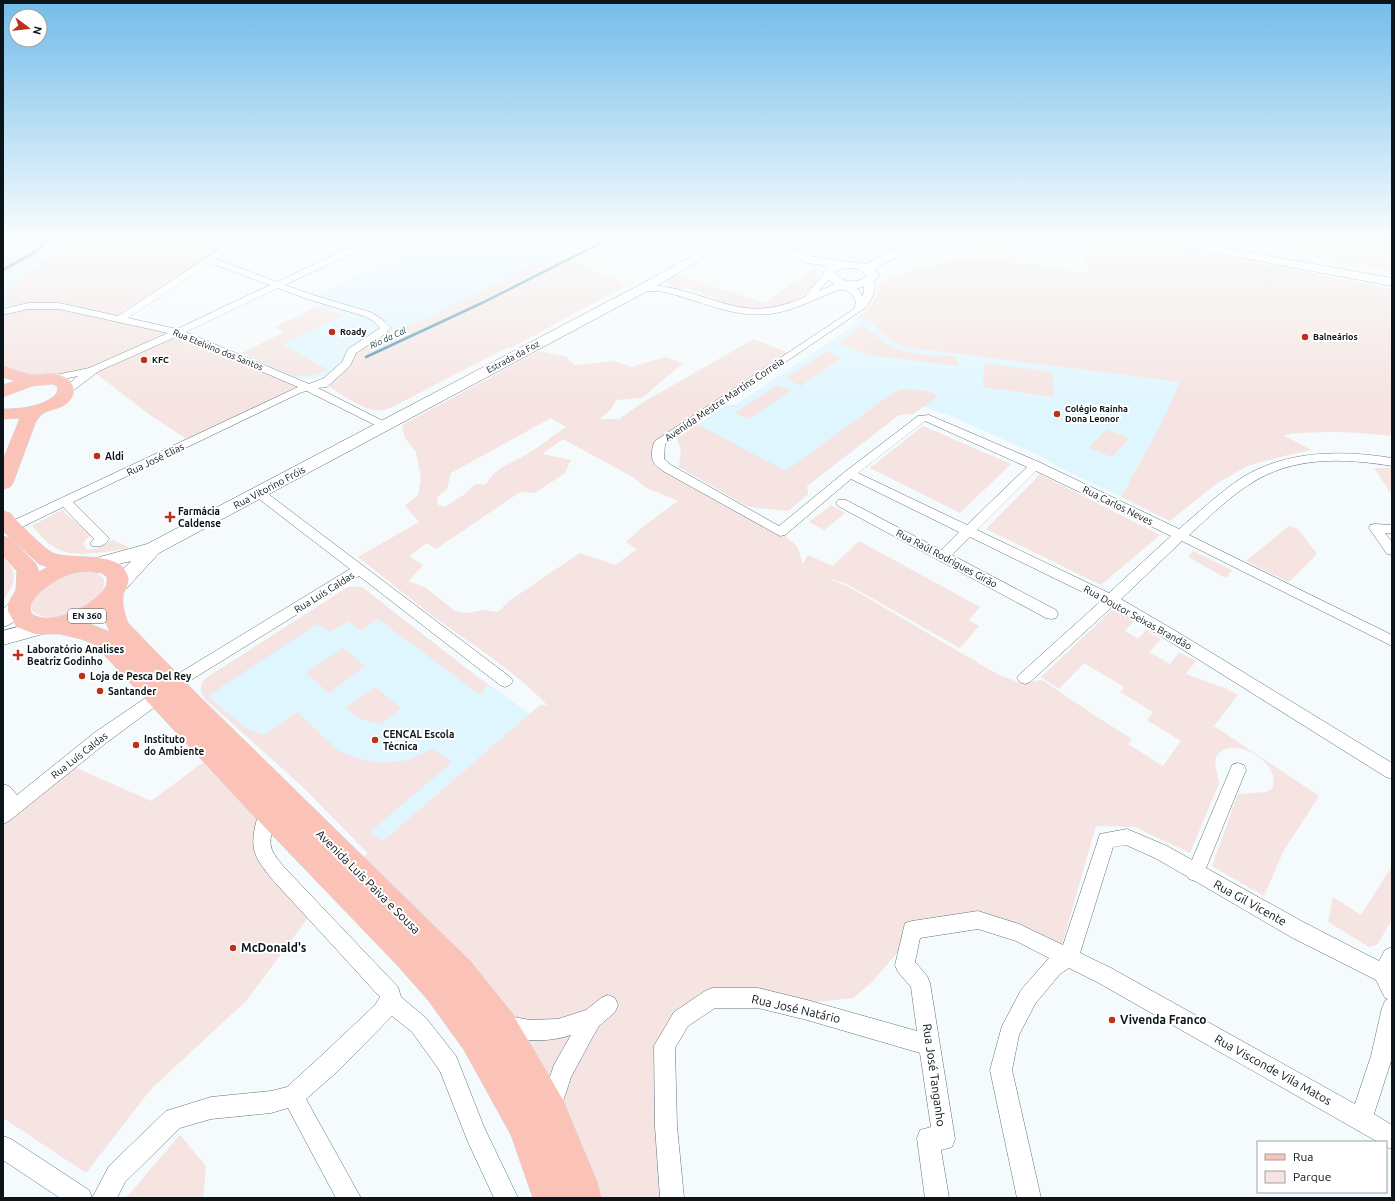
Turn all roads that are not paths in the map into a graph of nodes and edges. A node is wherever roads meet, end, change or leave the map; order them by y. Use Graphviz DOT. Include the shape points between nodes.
graph roads {
  1 [pos="158,293"];
  2 [pos="258,293"];
  3 [pos="300,293"];
  4 [pos="632,293"];
  5 [pos="677,293"];
  6 [pos="811,293"];
  7 [pos="823,293"];
  8 [pos="856,293"];
  9 [pos="871,293"];
  10 [pos="797,305"];
  11 [pos="858,310"];
  12 [pos="3,312"];
  13 [pos="119,320"];
  14 [pos="178,332"];
  15 [pos="95,369"];
  16 [pos="3,371"];
  17 [pos="329,376"];
  18 [pos="43,379"];
  19 [pos="290,380"];
  20 [pos="302,388"];
  21 [pos="66,391"];
  22 [pos="3,392"];
  23 [pos="319,393"];
  24 [pos="35,412"];
  25 [pos="6,415"];
  26 [pos="385,426"];
  27 [pos="3,443"];
  28 [pos="1392,462"];
  29 [pos="1035,465"];
  30 [pos="850,474"];
  31 [pos="3,483"];
  32 [pos="259,492"];
  33 [pos="65,502"];
  34 [pos="842,503"];
  35 [pos="6,529"];
  36 [pos="1392,529"];
  37 [pos="968,531"];
  38 [pos="1180,535"];
  39 [pos="97,543"];
  40 [pos="153,549"];
  41 [pos="1392,551"];
  42 [pos="943,556"];
  43 [pos="85,565"];
  44 [pos="360,569"];
  45 [pos="115,591"];
  46 [pos="23,598"];
  47 [pos="1111,600"];
  48 [pos="1051,614"];
  49 [pos="3,620"];
  50 [pos="52,626"];
  51 [pos="3,638"];
  52 [pos="1392,641"];
  53 [pos="1025,678"];
  54 [pos="505,681"];
  55 [pos="165,691"];
  56 [pos="1238,770"];
  57 [pos="1392,772"];
  58 [pos="3,791"];
  59 [pos="9,811"];
  60 [pos="267,811"];
  61 [pos="1195,873"];
  62 [pos="1069,957"];
  63 [pos="1389,970"];
  64 [pos="920,983"];
  65 [pos="1392,992"];
  66 [pos="390,1001"];
  67 [pos="608,1005"];
  68 [pos="1392,1008"];
  69 [pos="592,1019"];
  70 [pos="501,1024"];
  71 [pos="930,1043"];
  72 [pos="292,1096"];
  73 [pos="550,1110"];
  74 [pos="1361,1119"];
  75 [pos="1392,1138"];
  76 [pos="3,1147"];
  77 [pos="81,1198"];
  78 [pos="104,1198"];
  79 [pos="349,1198"];
  80 [pos="506,1198"];
  81 [pos="551,1198"];
  82 [pos="583,1198"];
  83 [pos="672,1198"];
  84 [pos="937,1198"];
  85 [pos="1029,1198"];
  1 -- 13 [label="street"];
  2 -- 14 [label="street"];
  3 -- 17 [label="street" via="367,314 386,328 352,352 346,364"];
  4 -- 26 [label="main road, Estrada da Foz / EN 360"];
  5 -- 10 [label="street" via="722,308 750,312"];
  6 -- 10 [label="street"];
  7 -- 10 [label="street"];
  8 -- 11 [label="street" via="861,306"];
  9 -- 11 [label="street, Avenida Mestre Martins Correia"];
  11 -- 30 [label="street, Avenida Mestre Martins Correia" via="659,443 658,454 658,460 667,468 780,532"];
  12 -- 13 [label="street, Rua Etelvino dos Santos" via="28,306 59,306"];
  13 -- 14 [label="street, Rua Etelvino dos Santos"];
  14 -- 15 [label="street"];
  14 -- 19 [label="street, Rua Etelvino dos Santos"];
  15 -- 18 [label="street"];
  15 -- 21 [label="street"];
  16 -- 18 [label="main road" via="15,376"];
  17 -- 19 [label="street" via="311,380"];
  17 -- 20 [label="street, Rua José Elias" via="317,385"];
  17 -- 23 [label="street"];
  18 -- 21 [label="main road" via="63,383"];
  18 -- 22 [label="main road" via="22,383"];
  19 -- 20 [label="street, Rua Etelvino dos Santos"];
  20 -- 23 [label="street, Rua Etelvino dos Santos"];
  20 -- 33 [label="street, Rua José Elias"];
  21 -- 24 [label="main road" via="57,402"];
  23 -- 26 [label="street"];
  24 -- 25 [label="main road"];
  24 -- 31 [label="main road" via="28,420"];
  25 -- 27 [label="main road" via="11,424"];
  26 -- 32 [label="main road, Rua Vitorino Fróis / EN 360"];
  28 -- 38 [label="street" via="1325,458 1299,460 1275,467 1251,477 1232,490"];
  29 -- 30 [label="street, Rua Carlos Neves" via="929,418 922,418"];
  29 -- 37 [label="street"];
  29 -- 38 [label="street, Rua Carlos Neves"];
  30 -- 37 [label="street, Rua Doutor Seixas Brandão"];
  32 -- 40 [label="main road, Rua Vitorino Fróis / EN 360"];
  32 -- 44 [label="street"];
  33 -- 35 [label="street, Rua José Elias"];
  33 -- 39 [label="street" via="102,539"];
  34 -- 42 [label="street, Rua Raúl Rodrigues Girão"];
  35 -- 43 [label="main road" via="46,559"];
  35 -- 46 [label="main road" via="28,568"];
  36 -- 41 [label="street" via="1375,528"];
  37 -- 42 [label="street"];
  37 -- 47 [label="street, Rua Doutor Seixas Brandão"];
  38 -- 47 [label="street"];
  38 -- 52 [label="street, Rua Carlos Neves"];
  40 -- 43 [label="main road, Rua Vitorino Fróis / EN 360"];
  40 -- 45 [label="main road, Rua Vitorino Fróis / EN 360"];
  42 -- 48 [label="street, Rua Raúl Rodrigues Girão"];
  43 -- 45 [label="main road, Avenida Luís Paiva e Sousa" via="105,566 113,570 118,576"];
  43 -- 46 [label="main road, EN 360" via="49,575"];
  44 -- 54 [label="street, Rua Luis Caldas"];
  44 -- 55 [label="street, Rua Luis Caldas"];
  45 -- 50 [label="main road, EN 360" via="103,606 91,614 76,621"];
  45 -- 55 [label="main road, Avenida Luís Paiva e Sousa" via="113,614 119,628"];
  46 -- 49 [label="main road, EN 360"];
  46 -- 50 [label="main road, Avenida Luís Paiva e Sousa" via="19,613 23,620 31,625"];
  47 -- 53 [label="street"];
  47 -- 57 [label="street, Rua Doutor Seixas Brandão"];
  50 -- 51 [label="main road, EN 360"];
  50 -- 55 [label="main road, Avenida Luís Paiva e Sousa" via="85,631 102,638"];
  55 -- 59 [label="street, Rua Luís Caldas" via="100,738"];
  55 -- 60 [label="main road, Avenida Luís Paiva e Sousa"];
  55 -- 70 [label="main road, Avenida Luís Paiva e Sousa" via="190,703 459,972"];
  56 -- 61 [label="street"];
  58 -- 59 [label="street"];
  60 -- 66 [label="street" via="261,842 264,855 391,994"];
  60 -- 81 [label="main road, Avenida Luís Paiva e Sousa" via="408,954 439,989 476,1038 526,1127"];
  61 -- 62 [label="street, Rua Gil Vicente" via="1161,852 1127,837 1106,840"];
  61 -- 63 [label="street, Rua Gil Vicente" via="1298,930"];
  62 -- 64 [label="street, Rua Visconde Vila Matos" via="1019,933 978,920 912,930 905,965"];
  62 -- 74 [label="street, Rua Visconde Vila Matos"];
  62 -- 85 [label="street" via="1053,967 1028,997 1009,1033 1001,1070"];
  63 -- 65 [label="street"];
  64 -- 71 [label="street, Rua José Tanganho"];
  66 -- 72 [label="street" via="329,1064"];
  66 -- 80 [label="street" via="419,1025 448,1064 476,1134"];
  67 -- 69 [label="street"];
  68 -- 74 [label="street" via="1382,1056"];
  69 -- 70 [label="street" via="558,1029 530,1030"];
  69 -- 73 [label="street" via="562,1073"];
  70 -- 73 [label="main road, Avenida Luís Paiva e Sousa"];
  71 -- 83 [label="street, Rua José Natário" via="921,1043 758,998 712,998 681,1019 664,1046 666,1126"];
  71 -- 84 [label="street, Rua José Tanganho" via="944,1139 928,1138"];
  72 -- 78 [label="street" via="271,1102 211,1108 174,1119 117,1174"];
  72 -- 79 [label="street"];
  73 -- 82 [label="main road, Avenida Luís Paiva e Sousa"];
  74 -- 75 [label="street, Rua Visconde Vila Matos"];
  76 -- 77 [label="street"];
}
